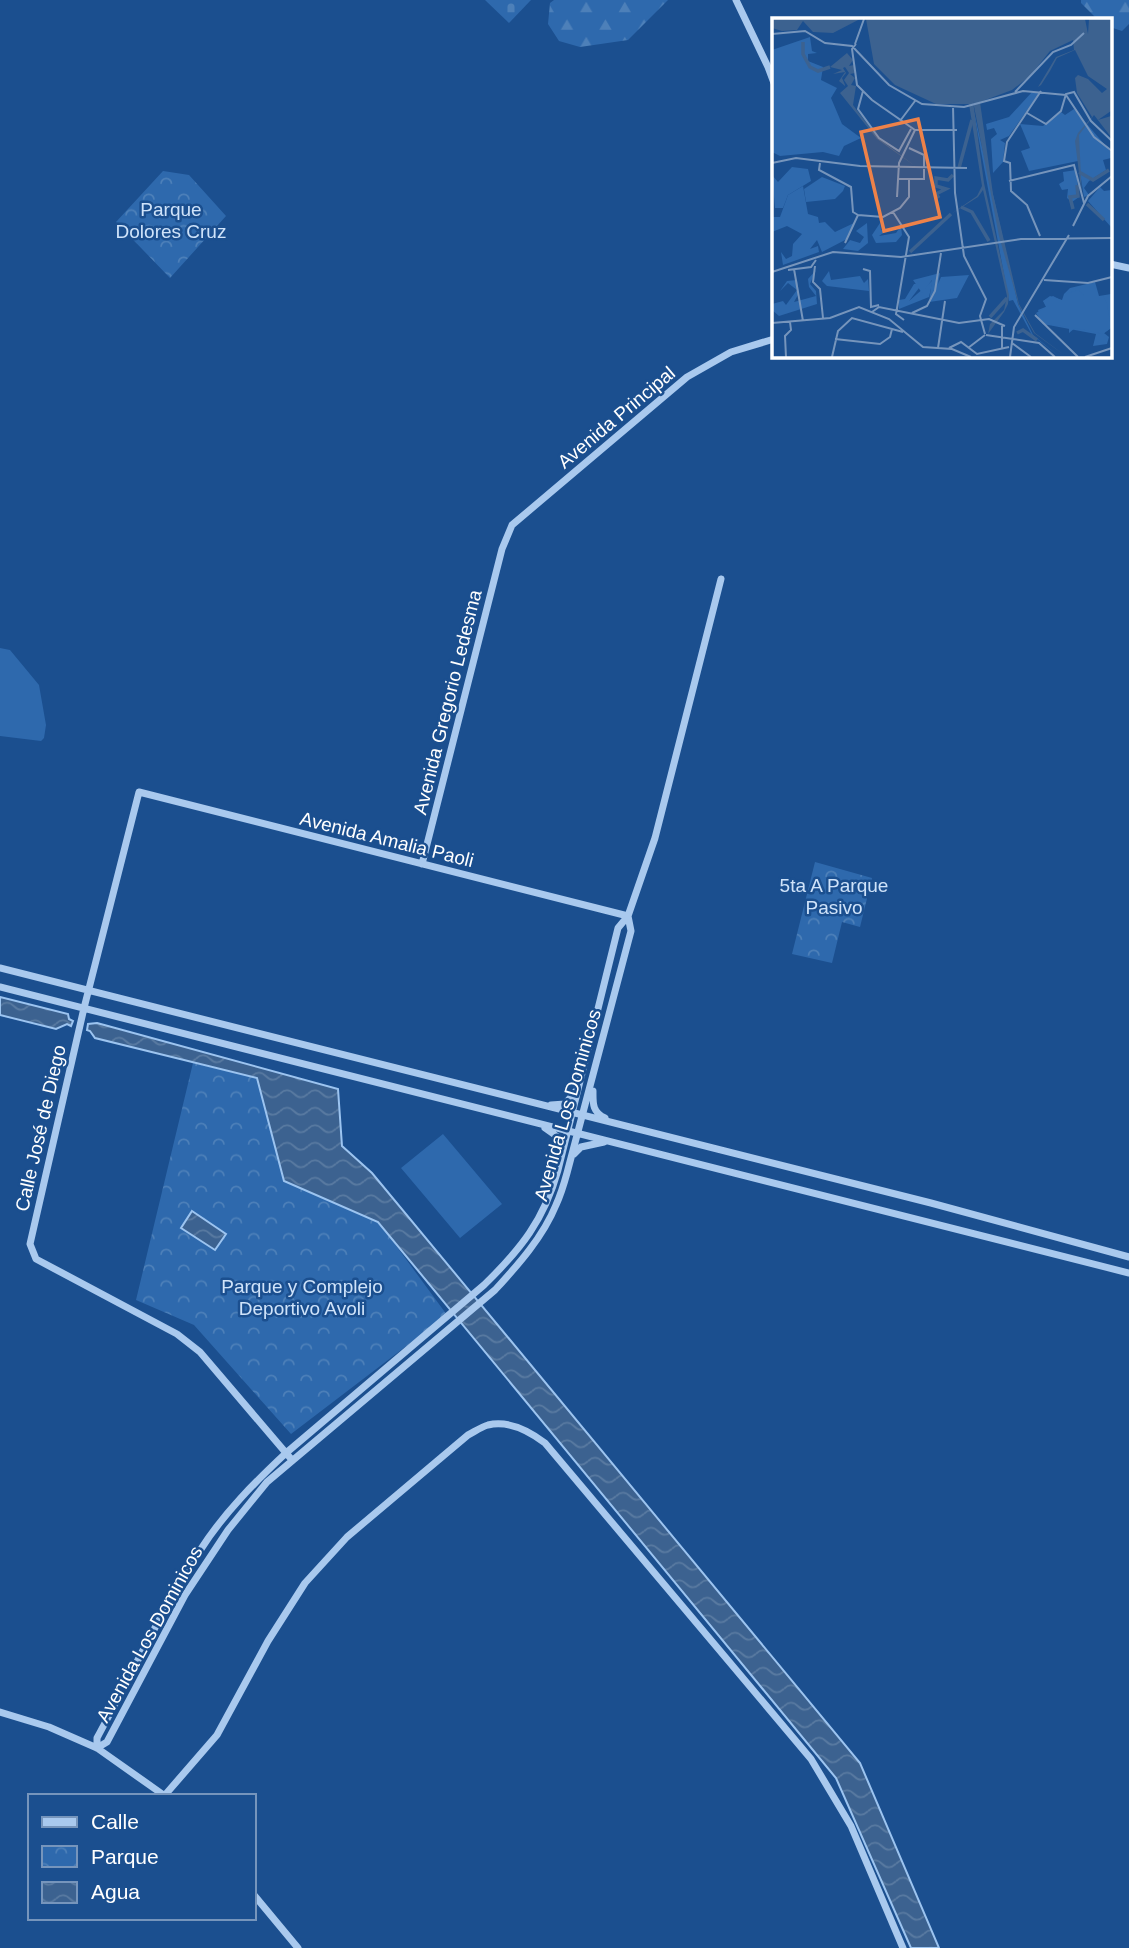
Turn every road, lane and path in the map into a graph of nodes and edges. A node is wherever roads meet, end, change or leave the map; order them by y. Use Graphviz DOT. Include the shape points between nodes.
graph roads {
  1 [pos="736,0"];
  2 [pos="772,78"];
  3 [pos="772,340"];
  4 [pos="502,548"];
  5 [pos="721,579"];
  6 [pos="139,792"];
  7 [pos="422,864"];
  8 [pos="628,916"];
  9 [pos="0,968"];
  10 [pos="0,987"];
  11 [pos="89,990"];
  12 [pos="84,1008"];
  13 [pos="593,1080"];
  14 [pos="581,1082"];
  15 [pos="545,1105"];
  16 [pos="573,1113"];
  17 [pos="583,1115"];
  18 [pos="535,1122"];
  19 [pos="619,1124"];
  20 [pos="569,1130"];
  21 [pos="578,1133"];
  22 [pos="608,1141"];
  23 [pos="563,1151"];
  24 [pos="572,1158"];
  25 [pos="1129,1257"];
  26 [pos="1129,1273"];
  27 [pos="286,1453"];
  28 [pos="292,1460"];
  29 [pos="0,1712"];
  30 [pos="97,1748"];
  31 [pos="164,1794"];
  32 [pos="166,1794"];
  33 [pos="256,1897"];
  34 [pos="298,1948"];
  35 [pos="903,1948"];
  1 -- 2 [label="street"];
  3 -- 4 [label="street, Avenida Principal" via="731,352 687,377 512,525"];
  4 -- 7 [label="street, Avenida Gregorio Ledesma"];
  5 -- 8 [label="street, Avenida Los Dominicos" via="655,838"];
  6 -- 7 [label="street, Avenida Amalia Paoli"];
  6 -- 11 [label="street, Calle José de Diego"];
  7 -- 8 [label="street, Avenida Amalia Paoli"];
  8 -- 13 [label="street, Avenida Los Dominicos" via="631,931"];
  8 -- 14 [label="street, Avenida Los Dominicos" via="618,928"];
  9 -- 11 [label="street"];
  10 -- 12 [label="street"];
  11 -- 12 [label="street, Calle José de Diego"];
  11 -- 15 [label="street"];
  12 -- 18 [label="street"];
  12 -- 27 [label="street, Calle José de Diego" via="30,1244 36,1259 177,1334 200,1352"];
  13 -- 17 [label="street, Avenida Los Dominicos"];
  13 -- 19 [label="street" via="593,1107"];
  14 -- 15 [label="street" via="565,1104"];
  14 -- 16 [label="street, Avenida Los Dominicos"];
  15 -- 16 [label="street"];
  16 -- 17 [label="street"];
  16 -- 20 [label="street, Avenida Los Dominicos"];
  17 -- 19 [label="street"];
  17 -- 21 [label="street, Avenida Los Dominicos"];
  18 -- 20 [label="street"];
  18 -- 23 [label="street" via="562,1140"];
  19 -- 25 [label="street"];
  20 -- 21 [label="street"];
  20 -- 23 [label="street, Avenida Los Dominicos"];
  21 -- 22 [label="street"];
  21 -- 24 [label="street, Avenida Los Dominicos"];
  22 -- 24 [label="street" via="581,1147"];
  22 -- 26 [label="street"];
  23 -- 27 [label="street, Avenida Los Dominicos" via="551,1195 508,1262"];
  24 -- 28 [label="street, Avenida Los Dominicos" via="556,1206 536,1241 495,1290"];
  27 -- 28 [label="street, Calle José de Diego"];
  27 -- 30 [label="street, Avenida Los Dominicos" via="234,1504 201,1547 97,1738"];
  28 -- 30 [label="street, Avenida Los Dominicos" via="267,1482 228,1530 185,1595 107,1742"];
  29 -- 30 [label="street"];
  30 -- 31 [label="street"];
  32 -- 35 [label="street" via="217,1735 305,1583 347,1537 468,1435 488,1425 509,1425 532,1432 545,1443 811,1759 851,1826"];
  33 -- 34 [label="street"];
}
